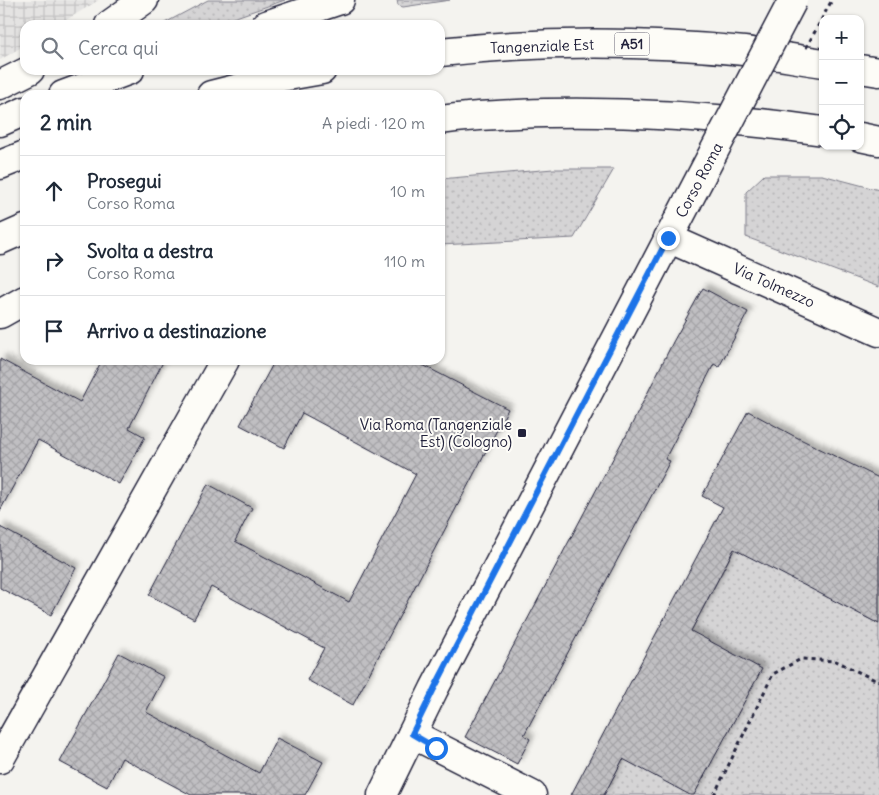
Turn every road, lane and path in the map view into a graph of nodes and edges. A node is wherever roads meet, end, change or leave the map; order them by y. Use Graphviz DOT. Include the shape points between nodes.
graph roads {
  1 [pos="144,0"];
  2 [pos="340,0"];
  3 [pos="794,0"];
  4 [pos="116,20"];
  5 [pos="281,20"];
  6 [pos="445,52"];
  7 [pos="819,62"];
  8 [pos="864,70"];
  9 [pos="879,72"];
  10 [pos="20,75"];
  11 [pos="117,75"];
  12 [pos="293,75"];
  13 [pos="0,85"];
  14 [pos="76,90"];
  15 [pos="231,90"];
  16 [pos="20,113"];
  17 [pos="445,120"];
  18 [pos="0,122"];
  19 [pos="819,130"];
  20 [pos="864,138"];
  21 [pos="879,141"];
  22 [pos="20,157"];
  23 [pos="0,166"];
  24 [pos="20,231"];
  25 [pos="668,238"];
  26 [pos="0,240"];
  27 [pos="20,303"];
  28 [pos="0,314"];
  29 [pos="879,332"];
  30 [pos="222,365"];
  31 [pos="879,682"];
  32 [pos="412,734"];
  33 [pos="0,759"];
  34 [pos="382,795"];
  35 [pos="532,795"];
  36 [pos="714,795"];
  1 -- 4 [label="main road"];
  2 -- 5 [label="main road"];
  3 -- 25 [label="main road, Corso Roma, bridge"];
  6 -- 7 [label="main road, Tangenziale Est / A51" via="626,44 718,49"];
  8 -- 9 [label="main road"];
  10 -- 13 [label="main road"];
  11 -- 14 [label="main road"];
  12 -- 15 [label="main road"];
  16 -- 18 [label="main road"];
  17 -- 19 [label="main road" via="526,114 643,113"];
  20 -- 21 [label="main road"];
  22 -- 23 [label="main road"];
  24 -- 26 [label="main road"];
  25 -- 29 [label="main road, Via Tolmezzo"];
  25 -- 32 [label="main road, Corso Roma"];
  27 -- 28 [label="main road"];
  30 -- 33 [label="main road"];
  31 -- 36 [label="path" via="836,661 827,660 801,659 773,674"];
  32 -- 34 [label="main road, Corso Roma"];
  32 -- 35 [label="main road"];
}
